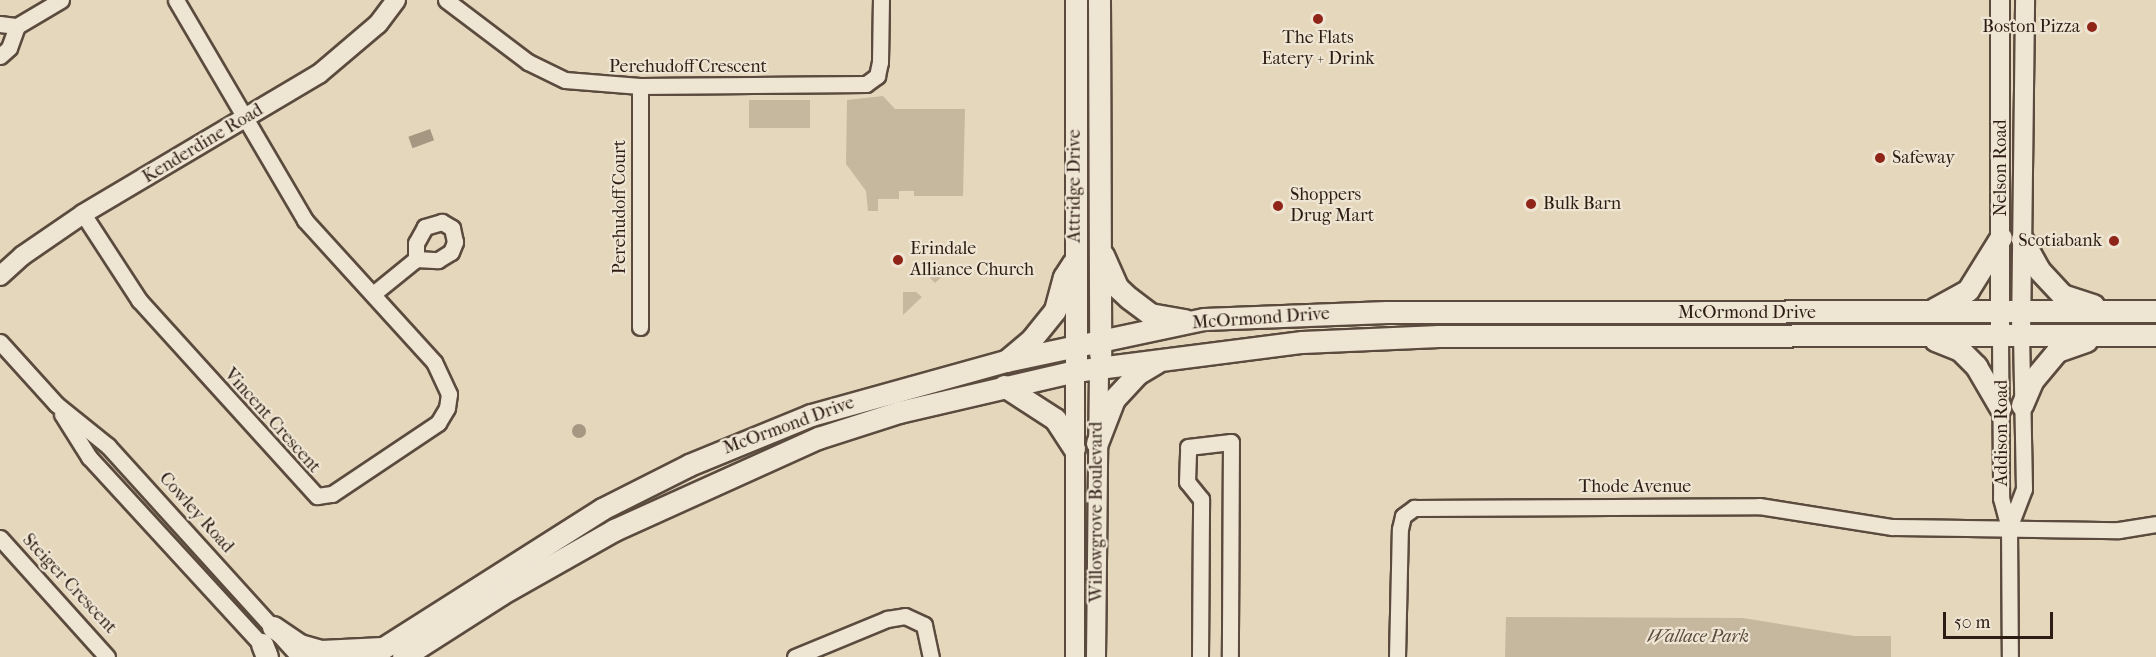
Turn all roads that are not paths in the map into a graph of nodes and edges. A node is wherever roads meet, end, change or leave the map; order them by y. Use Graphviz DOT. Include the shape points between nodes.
graph roads {
  1 [pos="61,0"];
  2 [pos="176,0"];
  3 [pos="396,0"];
  4 [pos="446,0"];
  5 [pos="881,0"];
  6 [pos="1076,0"];
  7 [pos="1099,0"];
  8 [pos="2000,0"];
  9 [pos="2025,0"];
  10 [pos="0,24"];
  11 [pos="17,26"];
  12 [pos="0,56"];
  13 [pos="640,86"];
  14 [pos="244,120"];
  15 [pos="83,214"];
  16 [pos="2011,238"];
  17 [pos="1098,242"];
  18 [pos="416,260"];
  19 [pos="1075,260"];
  20 [pos="0,276"];
  21 [pos="373,294"];
  22 [pos="2108,310"];
  23 [pos="2156,311"];
  24 [pos="1927,312"];
  25 [pos="2011,312"];
  26 [pos="1592,313"];
  27 [pos="1204,319"];
  28 [pos="640,327"];
  29 [pos="2021,335"];
  30 [pos="2156,335"];
  31 [pos="2000,336"];
  32 [pos="2107,336"];
  33 [pos="1553,337"];
  34 [pos="1929,337"];
  35 [pos="0,342"];
  36 [pos="1100,343"];
  37 [pos="1076,349"];
  38 [pos="1164,358"];
  39 [pos="1006,361"];
  40 [pos="1100,368"];
  41 [pos="1076,371"];
  42 [pos="1004,386"];
  43 [pos="56,404"];
  44 [pos="2011,406"];
  45 [pos="1097,443"];
  46 [pos="1074,448"];
  47 [pos="2156,524"];
  48 [pos="2009,528"];
  49 [pos="0,538"];
  50 [pos="269,646"];
  51 [pos="376,652"];
  52 [pos="107,657"];
  53 [pos="298,657"];
  54 [pos="403,657"];
  55 [pos="795,657"];
  56 [pos="931,657"];
  57 [pos="1075,657"];
  58 [pos="1096,657"];
  59 [pos="1200,657"];
  60 [pos="1230,657"];
  61 [pos="1397,657"];
  62 [pos="2010,657"];
  1 -- 11 [label="street"];
  2 -- 14 [label="street, Vincent Crescent"];
  3 -- 14 [label="street, Kenderdine Road" via="378,24 319,74"];
  4 -- 13 [label="street, Perehudoff Crescent" via="528,62 565,80"];
  5 -- 13 [label="street, Perehudoff Crescent" via="880,62 877,76 866,84"];
  6 -- 19 [label="main road, Attridge Drive"];
  7 -- 17 [label="main road, Attridge Drive"];
  8 -- 16 [label="street, Nelson Road"];
  9 -- 16 [label="street, Nelson Road"];
  10 -- 11 [label="street"];
  11 -- 12 [label="street" via="9,48"];
  13 -- 28 [label="street, Perehudoff Court"];
  14 -- 15 [label="street, Kenderdine Road"];
  14 -- 21 [label="street, Vincent Crescent" via="305,220"];
  15 -- 20 [label="street, Kenderdine Road"];
  15 -- 21 [label="street, Vincent Crescent" via="139,300 317,496 332,494 352,482 438,423 447,408 449,394 434,362"];
  16 -- 22 [label="main road" via="2062,295"];
  16 -- 24 [label="main road" via="1968,290 1956,300"];
  16 -- 25 [label="street, Nelson Road"];
  17 -- 27 [label="main road" via="1109,271 1129,298 1150,314"];
  17 -- 36 [label="main road, Attridge Drive"];
  18 -- 21 [label="street"];
  19 -- 37 [label="main road, Attridge Drive"];
  19 -- 39 [label="main road" via="1064,277 1055,310 1031,340"];
  22 -- 23 [label="main road, McOrmond Drive"];
  22 -- 25 [label="main road, McOrmond Drive"];
  24 -- 25 [label="main road, McOrmond Drive"];
  24 -- 26 [label="main road, McOrmond Drive"];
  25 -- 29 [label="street, Nelson Road"];
  25 -- 31 [label="street, Nelson Road"];
  26 -- 27 [label="main road, McOrmond Drive" via="1387,312"];
  26 -- 33 [label="main road"];
  27 -- 36 [label="main road, McOrmond Drive"];
  29 -- 31 [label="main road, McOrmond Drive"];
  29 -- 32 [label="main road, McOrmond Drive"];
  29 -- 44 [label="street, Addison Road"];
  30 -- 32 [label="main road, McOrmond Drive"];
  31 -- 34 [label="main road, McOrmond Drive"];
  31 -- 44 [label="street, Addison Road"];
  32 -- 44 [label="main road" via="2057,351"];
  33 -- 34 [label="main road, McOrmond Drive"];
  33 -- 38 [label="main road, McOrmond Drive" via="1439,336 1302,342"];
  34 -- 44 [label="main road" via="1960,350"];
  35 -- 43 [label="street, Cowley Road"];
  36 -- 37 [label="main road, McOrmond Drive"];
  36 -- 40 [label="main road, Attridge Drive"];
  37 -- 39 [label="main road, McOrmond Drive"];
  37 -- 41 [label="main road, Attridge Drive"];
  38 -- 40 [label="main road, McOrmond Drive"];
  38 -- 45 [label="main road" via="1137,374 1114,399"];
  39 -- 51 [label="main road, McOrmond Drive" via="811,415 689,465 602,508"];
  40 -- 41 [label="main road, McOrmond Drive"];
  40 -- 45 [label="street, Willowgrove Boulevard"];
  41 -- 42 [label="main road, McOrmond Drive"];
  41 -- 46 [label="street, Willowgrove Boulevard"];
  42 -- 46 [label="main road" via="1049,414"];
  42 -- 54 [label="main road, McOrmond Drive" via="899,412 818,438 700,488 614,530 512,588"];
  43 -- 50 [label="street, Cowley Road" via="89,457"];
  43 -- 50 [label="street, Cowley Road" via="108,446"];
  44 -- 48 [label="street, Addison Road" via="2001,498"];
  44 -- 48 [label="street, Addison Road" via="2024,489"];
  45 -- 58 [label="street, Willowgrove Boulevard"];
  46 -- 57 [label="street, Willowgrove Boulevard"];
  47 -- 48 [label="street, Thode Avenue" via="2119,530"];
  48 -- 61 [label="street, Thode Avenue" via="1892,528 1760,506 1414,508 1402,516 1400,529"];
  48 -- 62 [label="street, Addison Road"];
  49 -- 52 [label="street, Steiger Crescent"];
  50 -- 51 [label="main road"];
  50 -- 53 [label="street, Cowley Road"];
  55 -- 56 [label="street" via="886,619 905,616 924,625"];
  59 -- 60 [label="street" via="1202,499 1187,482 1188,447 1231,442"];
}
